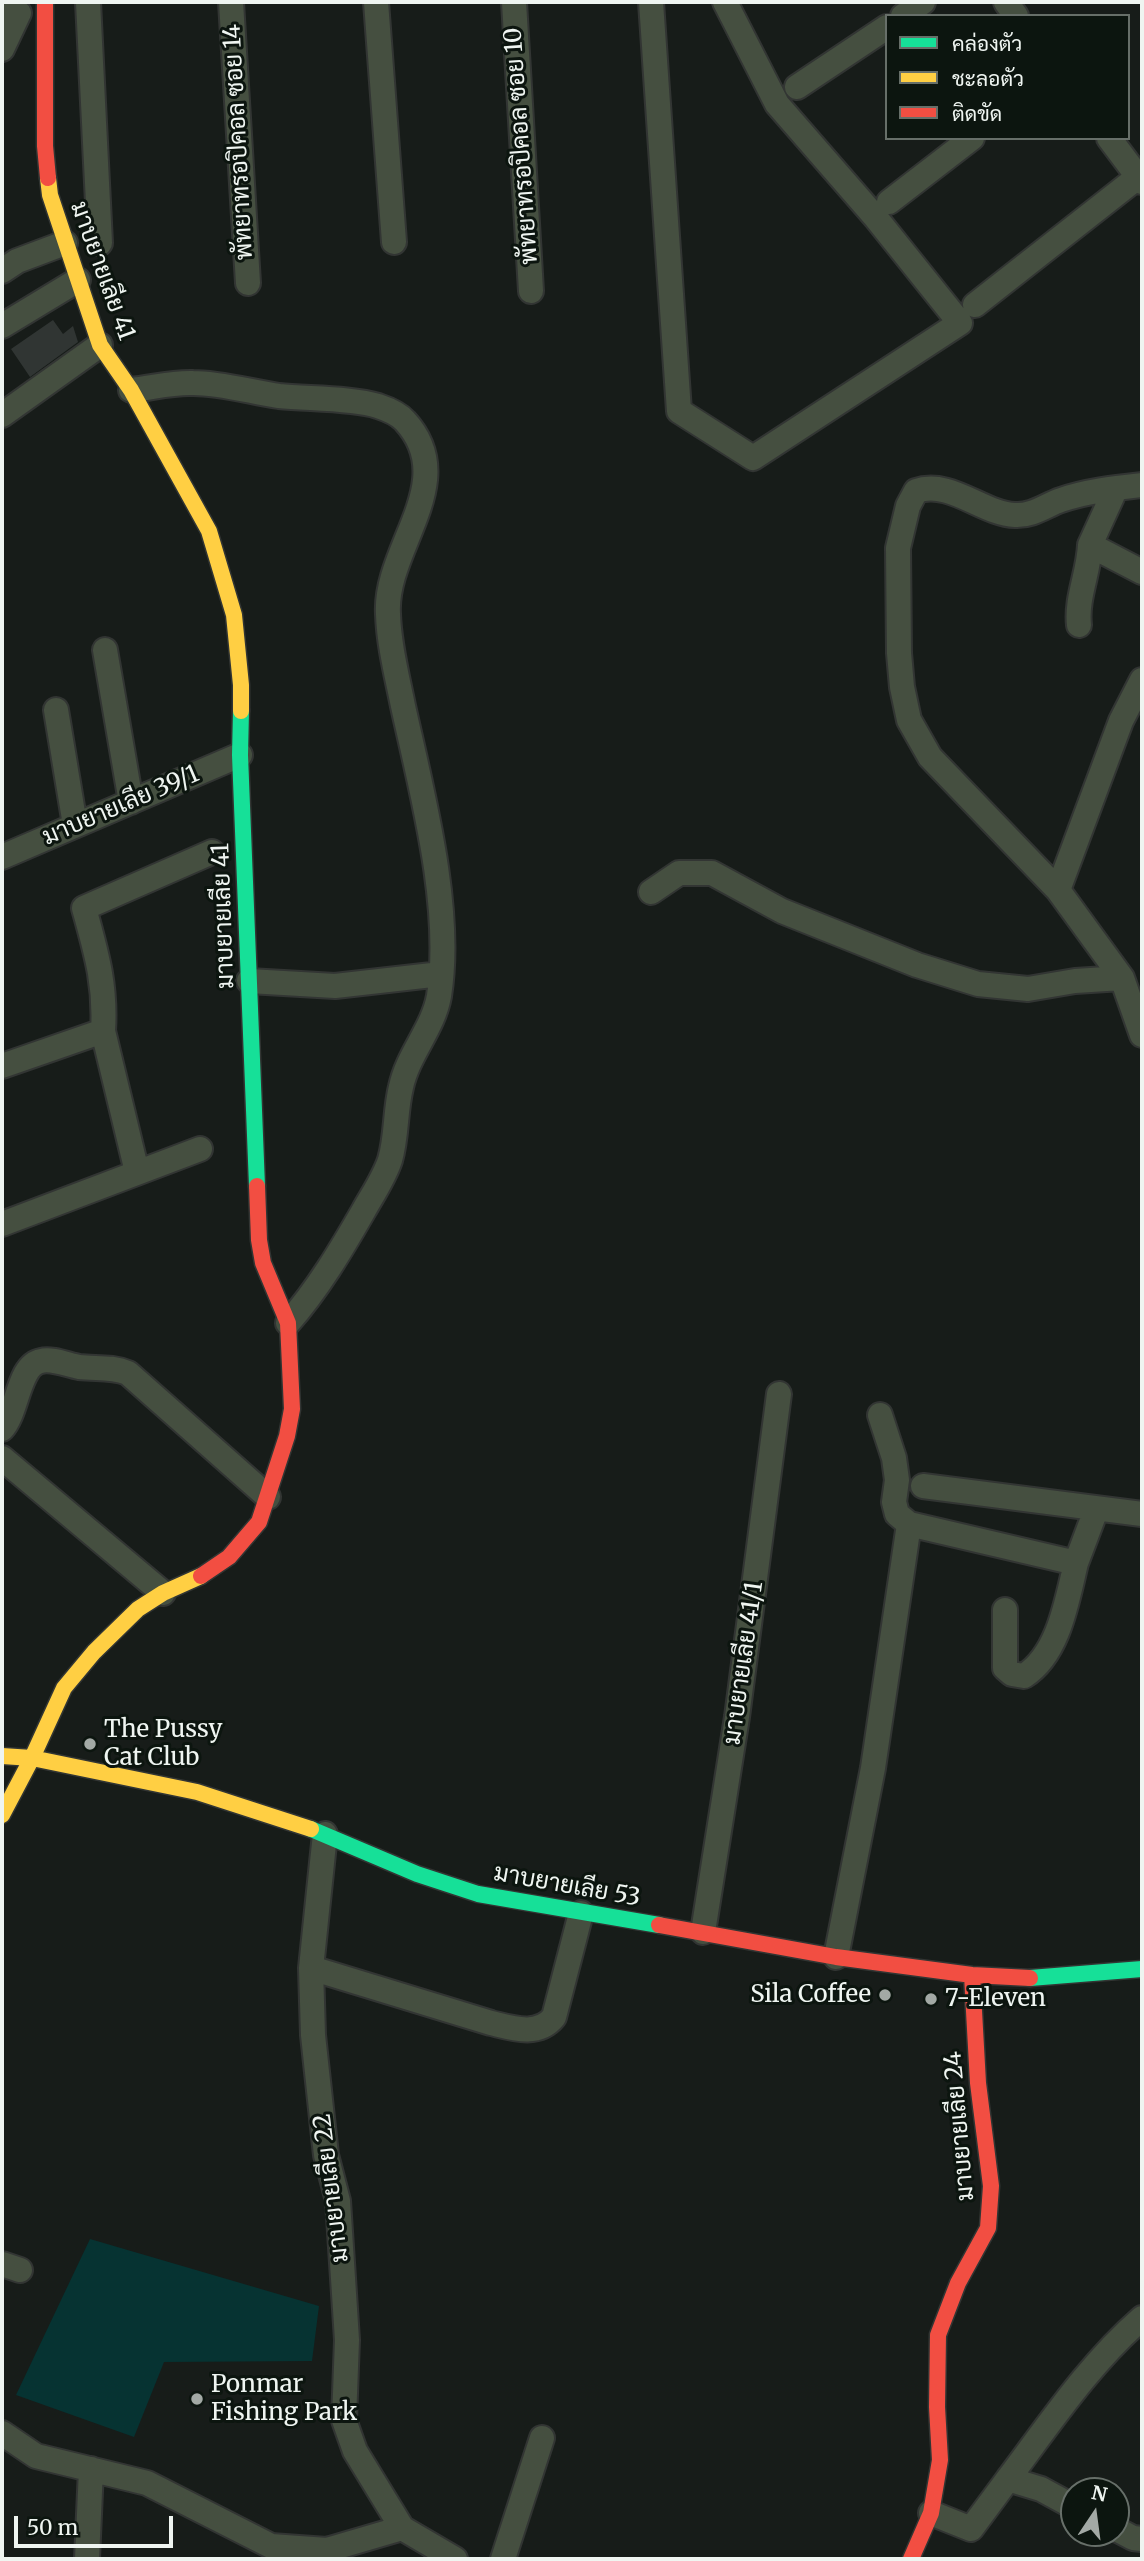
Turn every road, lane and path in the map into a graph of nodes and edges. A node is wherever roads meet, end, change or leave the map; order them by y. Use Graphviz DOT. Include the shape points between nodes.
graph roads {
  1 [pos="2,2"];
  2 [pos="45,2"];
  3 [pos="88,2"];
  4 [pos="231,2"];
  5 [pos="376,2"];
  6 [pos="513,2"];
  7 [pos="651,2"];
  8 [pos="725,2"];
  9 [pos="923,2"];
  10 [pos="906,14"];
  11 [pos="885,28"];
  12 [pos="2,49"];
  13 [pos="797,88"];
  14 [pos="969,140"];
  15 [pos="1110,140"];
  16 [pos="1140,180"];
  17 [pos="889,202"];
  18 [pos="394,242"];
  19 [pos="65,243"];
  20 [pos="100,243"];
  21 [pos="2,271"];
  22 [pos="78,280"];
  23 [pos="248,283"];
  24 [pos="531,291"];
  25 [pos="975,305"];
  26 [pos="2,326"];
  27 [pos="100,345"];
  28 [pos="131,390"];
  29 [pos="2,415"];
  30 [pos="1142,485"];
  31 [pos="1116,488"];
  32 [pos="1090,545"];
  33 [pos="1142,572"];
  34 [pos="1079,625"];
  35 [pos="105,650"];
  36 [pos="1142,680"];
  37 [pos="56,710"];
  38 [pos="240,755"];
  39 [pos="131,802"];
  40 [pos="75,825"];
  41 [pos="3,850"];
  42 [pos="212,852"];
  43 [pos="1058,890"];
  44 [pos="651,892"];
  45 [pos="441,974"];
  46 [pos="1122,978"];
  47 [pos="249,981"];
  48 [pos="103,1031"];
  49 [pos="1142,1035"];
  50 [pos="2,1066"];
  51 [pos="200,1149"];
  52 [pos="137,1172"];
  53 [pos="2,1224"];
  54 [pos="288,1323"];
  55 [pos="779,1394"];
  56 [pos="880,1415"];
  57 [pos="2,1429"];
  58 [pos="2,1458"];
  59 [pos="923,1486"];
  60 [pos="268,1497"];
  61 [pos="1097,1510"];
  62 [pos="1142,1514"];
  63 [pos="908,1524"];
  64 [pos="1076,1563"];
  65 [pos="163,1593"];
  66 [pos="1005,1610"];
  67 [pos="2,1756"];
  68 [pos="32,1758"];
  69 [pos="2,1815"];
  70 [pos="325,1834"];
  71 [pos="581,1913"];
  72 [pos="703,1932"];
  73 [pos="835,1957"];
  74 [pos="311,1968"];
  75 [pos="1142,1969"];
  76 [pos="972,1975"];
  77 [pos="1142,2318"];
  78 [pos="2,2434"];
  79 [pos="542,2438"];
  80 [pos="91,2469"];
  81 [pos="1008,2479"];
  82 [pos="1060,2499"];
  83 [pos="931,2513"];
  84 [pos="402,2528"];
  85 [pos="309,2554"];
  86 [pos="87,2559"];
  87 [pos="455,2559"];
  88 [pos="503,2559"];
  89 [pos="911,2559"];
  1 -- 12 [label="street" via="19,13"];
  2 -- 19 [label="street, มาบยายเลีย 41" via="45,146 50,195"];
  3 -- 20 [label="street"];
  4 -- 23 [label="street, พัทยาทรอปิคอล ซอย 14"];
  5 -- 18 [label="street"];
  6 -- 24 [label="street, พัทยาทรอปิคอล ซอย 10"];
  7 -- 8 [label="street" via="679,411 753,458 960,323 777,104"];
  9 -- 10 [label="street"];
  11 -- 13 [label="street"];
  14 -- 17 [label="street"];
  15 -- 16 [label="street"];
  16 -- 25 [label="street"];
  19 -- 21 [label="street"];
  19 -- 22 [label="street, มาบยายเลีย 41"];
  22 -- 26 [label="street"];
  22 -- 27 [label="street, มาบยายเลีย 41"];
  27 -- 28 [label="street, มาบยายเลีย 41"];
  27 -- 29 [label="street"];
  28 -- 38 [label="street, มาบยายเลีย 41" via="209,531 234,615 241,685"];
  28 -- 45 [label="street" via="193,383 378,406 403,418 418,438 425,457 426,486 391,587 387,612 433,850"];
  30 -- 31 [label="street"];
  31 -- 32 [label="street"];
  31 -- 43 [label="street" via="1013,516 924,488 916,491 908,506 898,548 899,653 909,720 930,757"];
  32 -- 33 [label="street"];
  32 -- 34 [label="street" via="1090,565 1077,612"];
  35 -- 39 [label="street"];
  36 -- 43 [label="street" via="1121,721"];
  37 -- 40 [label="street"];
  38 -- 39 [label="street, มาบยายเลีย 39/1"];
  38 -- 47 [label="street, มาบยายเลีย 41"];
  39 -- 40 [label="street, มาบยายเลีย 39/1"];
  40 -- 41 [label="street, มาบยายเลีย 39/1"];
  42 -- 48 [label="street" via="84,908 102,972"];
  43 -- 46 [label="street"];
  44 -- 46 [label="street" via="678,873 712,873 782,911 978,984 1028,989"];
  45 -- 47 [label="street" via="335,986"];
  45 -- 54 [label="street" via="426,1034 404,1072 389,1163 310,1298"];
  46 -- 49 [label="street"];
  47 -- 54 [label="street, มาบยายเลีย 41" via="259,1240 263,1263"];
  48 -- 50 [label="street"];
  48 -- 52 [label="street"];
  51 -- 52 [label="street"];
  52 -- 53 [label="street"];
  54 -- 60 [label="street, มาบยายเลีย 41" via="292,1409"];
  55 -- 72 [label="street, มาบยายเลีย 41/1" via="737,1717"];
  56 -- 63 [label="street" via="894,1458 897,1514"];
  57 -- 60 [label="street" via="32,1365 43,1360 119,1369"];
  58 -- 65 [label="street"];
  59 -- 61 [label="street"];
  60 -- 65 [label="street, มาบยายเลีย 41" via="259,1522 229,1557"];
  61 -- 62 [label="street"];
  61 -- 64 [label="street"];
  63 -- 64 [label="street"];
  63 -- 73 [label="street" via="873,1768"];
  64 -- 66 [label="street" via="1054,1637 1039,1663 1024,1676 1005,1668"];
  65 -- 68 [label="street, มาบยายเลีย 41" via="138,1609 64,1688"];
  67 -- 68 [label="street, มาบยายเลีย 53"];
  68 -- 69 [label="street, มาบยายเลีย 41"];
  68 -- 70 [label="street, มาบยายเลีย 53" via="197,1792"];
  70 -- 71 [label="street, มาบยายเลีย 53" via="417,1874 478,1894"];
  70 -- 74 [label="street, มาบยายเลีย 22"];
  71 -- 72 [label="street, มาบยายเลีย 53"];
  71 -- 74 [label="street" via="554,2018 538,2029 491,2023"];
  72 -- 73 [label="street, มาบยายเลีย 53"];
  73 -- 76 [label="street, มาบยายเลีย 53"];
  74 -- 84 [label="street, มาบยายเลีย 22" via="326,2155 338,2201 346,2340 344,2420 355,2451"];
  75 -- 76 [label="street, มาบยายเลีย 53" via="1028,1978"];
  76 -- 83 [label="street, มาบยายเลีย 24" via="978,2083 991,2186 988,2228 958,2283 938,2335 940,2460"];
  77 -- 81 [label="street" via="1095,2366"];
  78 -- 80 [label="street" via="36,2456"];
  79 -- 88 [label="street"];
  80 -- 85 [label="street" via="147,2483 271,2546"];
  80 -- 86 [label="street"];
  81 -- 82 [label="street"];
  81 -- 83 [label="street" via="971,2529"];
  83 -- 89 [label="street, มาบยายเลีย 24"];
  84 -- 85 [label="street"];
  84 -- 87 [label="street"];
}
